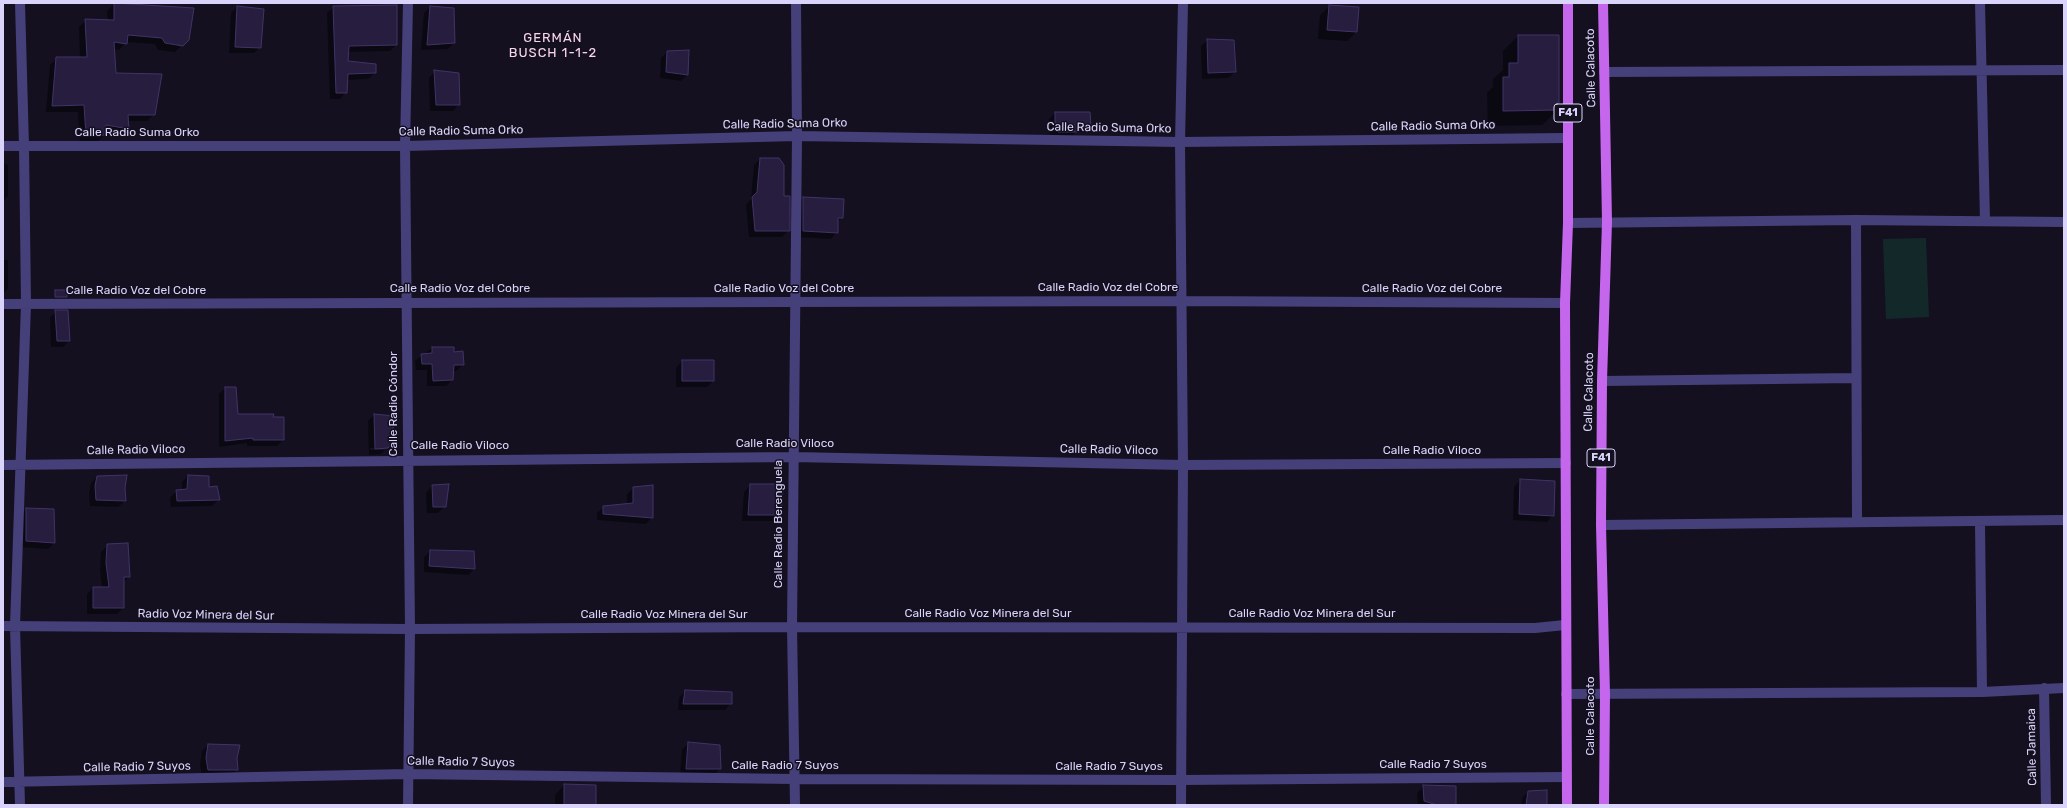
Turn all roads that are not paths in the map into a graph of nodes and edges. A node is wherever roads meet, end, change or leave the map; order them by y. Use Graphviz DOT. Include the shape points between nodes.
graph roads {
  1 [pos="20,3"];
  2 [pos="408,3"];
  3 [pos="796,3"];
  4 [pos="1182,3"];
  5 [pos="1568,3"];
  6 [pos="1603,3"];
  7 [pos="1980,3"];
  8 [pos="2064,70"];
  9 [pos="1604,72"];
  10 [pos="1982,72"];
  11 [pos="797,136"];
  12 [pos="1567,138"];
  13 [pos="1180,142"];
  14 [pos="3,146"];
  15 [pos="24,146"];
  16 [pos="405,146"];
  17 [pos="1856,220"];
  18 [pos="1985,221"];
  19 [pos="1607,222"];
  20 [pos="2064,222"];
  21 [pos="1568,223"];
  22 [pos="1181,301"];
  23 [pos="406,302"];
  24 [pos="794,303"];
  25 [pos="1565,303"];
  26 [pos="3,304"];
  27 [pos="26,304"];
  28 [pos="1856,378"];
  29 [pos="1602,381"];
  30 [pos="793,456"];
  31 [pos="408,460"];
  32 [pos="1566,463"];
  33 [pos="3,465"];
  34 [pos="19,465"];
  35 [pos="1183,465"];
  36 [pos="2064,520"];
  37 [pos="1856,522"];
  38 [pos="1980,522"];
  39 [pos="1601,525"];
  40 [pos="1565,625"];
  41 [pos="3,626"];
  42 [pos="15,626"];
  43 [pos="1181,626"];
  44 [pos="792,627"];
  45 [pos="410,629"];
  46 [pos="2044,688"];
  47 [pos="2064,688"];
  48 [pos="1982,692"];
  49 [pos="1566,694"];
  50 [pos="1605,694"];
  51 [pos="408,774"];
  52 [pos="1567,777"];
  53 [pos="794,779"];
  54 [pos="1180,780"];
  55 [pos="3,782"];
  56 [pos="20,782"];
  57 [pos="20,805"];
  58 [pos="408,805"];
  59 [pos="795,805"];
  60 [pos="1181,805"];
  61 [pos="1567,805"];
  62 [pos="1604,805"];
  63 [pos="2046,805"];
  1 -- 15 [label="street"];
  2 -- 16 [label="street, Calle Radio Cóndor"];
  3 -- 11 [label="street, Calle Radio Berenguela"];
  4 -- 13 [label="street"];
  5 -- 12 [label="main road, Calle Calacoto / F41"];
  6 -- 9 [label="main road, Calle Calacoto / F41"];
  7 -- 10 [label="street"];
  8 -- 10 [label="street"];
  9 -- 10 [label="street"];
  9 -- 19 [label="main road, Calle Calacoto / F41"];
  10 -- 18 [label="street"];
  11 -- 13 [label="street, Calle Radio Suma Orko"];
  11 -- 16 [label="street, Calle Radio Suma Orko"];
  11 -- 24 [label="street, Calle Radio Berenguela"];
  12 -- 13 [label="street, Calle Radio Suma Orko"];
  12 -- 21 [label="main road, Calle Calacoto / F41"];
  13 -- 22 [label="street"];
  14 -- 15 [label="street, Calle Radio Suma Orko"];
  15 -- 16 [label="street, Calle Radio Suma Orko"];
  15 -- 27 [label="street"];
  16 -- 23 [label="street, Calle Radio Cóndor"];
  17 -- 18 [label="street"];
  17 -- 19 [label="street"];
  17 -- 28 [label="street"];
  18 -- 20 [label="street"];
  19 -- 21 [label="street"];
  19 -- 29 [label="main road, Calle Calacoto / F41"];
  21 -- 25 [label="main road, Calle Calacoto / F41"];
  22 -- 24 [label="street, Calle Radio Voz del Cobre"];
  22 -- 25 [label="street, Calle Radio Voz del Cobre"];
  22 -- 35 [label="street"];
  23 -- 24 [label="street, Calle Radio Voz del Cobre"];
  23 -- 27 [label="street, Calle Radio Voz del Cobre"];
  23 -- 31 [label="street, Calle Radio Cóndor"];
  24 -- 30 [label="street, Calle Radio Berenguela"];
  25 -- 32 [label="main road, Calle Calacoto / F41"];
  26 -- 27 [label="street, Calle Radio Voz del Cobre"];
  27 -- 34 [label="street"];
  28 -- 29 [label="street"];
  28 -- 37 [label="street"];
  29 -- 39 [label="main road, Calle Calacoto / F41"];
  30 -- 31 [label="street, Calle Radio Viloco"];
  30 -- 35 [label="street, Calle Radio Viloco"];
  30 -- 44 [label="street, Calle Radio Berenguela"];
  31 -- 34 [label="street, Calle Radio Viloco"];
  31 -- 45 [label="street, Calle Radio Cóndor"];
  32 -- 35 [label="street, Calle Radio Viloco"];
  32 -- 40 [label="main road, Calle Calacoto / F41"];
  33 -- 34 [label="street, Calle Radio Viloco"];
  34 -- 42 [label="street"];
  35 -- 43 [label="street"];
  36 -- 38 [label="street"];
  37 -- 38 [label="street"];
  37 -- 39 [label="street"];
  38 -- 48 [label="street"];
  39 -- 50 [label="main road, Calle Calacoto / F41"];
  40 -- 43 [label="street, Calle Radio Voz Minera del Sur" via="1535,628"];
  40 -- 49 [label="main road, Calle Calacoto / F41"];
  41 -- 42 [label="street, Radio Voz Minera del Sur"];
  42 -- 45 [label="street, Radio Voz Minera del Sur"];
  42 -- 56 [label="street"];
  43 -- 44 [label="street, Calle Radio Voz Minera del Sur"];
  43 -- 54 [label="street"];
  44 -- 45 [label="street, Calle Radio Voz Minera del Sur"];
  44 -- 53 [label="street, Calle Radio Berenguela"];
  45 -- 51 [label="street, Calle Radio Cóndor"];
  46 -- 47 [label="street"];
  46 -- 48 [label="street"];
  46 -- 63 [label="street, Calle Jamaica"];
  48 -- 50 [label="street"];
  49 -- 50 [label="street"];
  49 -- 52 [label="main road, Calle Calacoto / F41"];
  50 -- 62 [label="main road, Calle Calacoto / F41"];
  51 -- 53 [label="street, Calle Radio 7 Suyos"];
  51 -- 56 [label="street, Calle Radio 7 Suyos"];
  51 -- 58 [label="street, Calle Radio Cóndor"];
  52 -- 54 [label="street, Calle Radio 7 Suyos"];
  52 -- 61 [label="main road, Calle Calacoto / F41"];
  53 -- 54 [label="street, Calle Radio 7 Suyos"];
  53 -- 59 [label="street, Calle Radio Berenguela"];
  54 -- 60 [label="street"];
  55 -- 56 [label="street, Calle Radio 7 Suyos"];
  56 -- 57 [label="street"];
}
